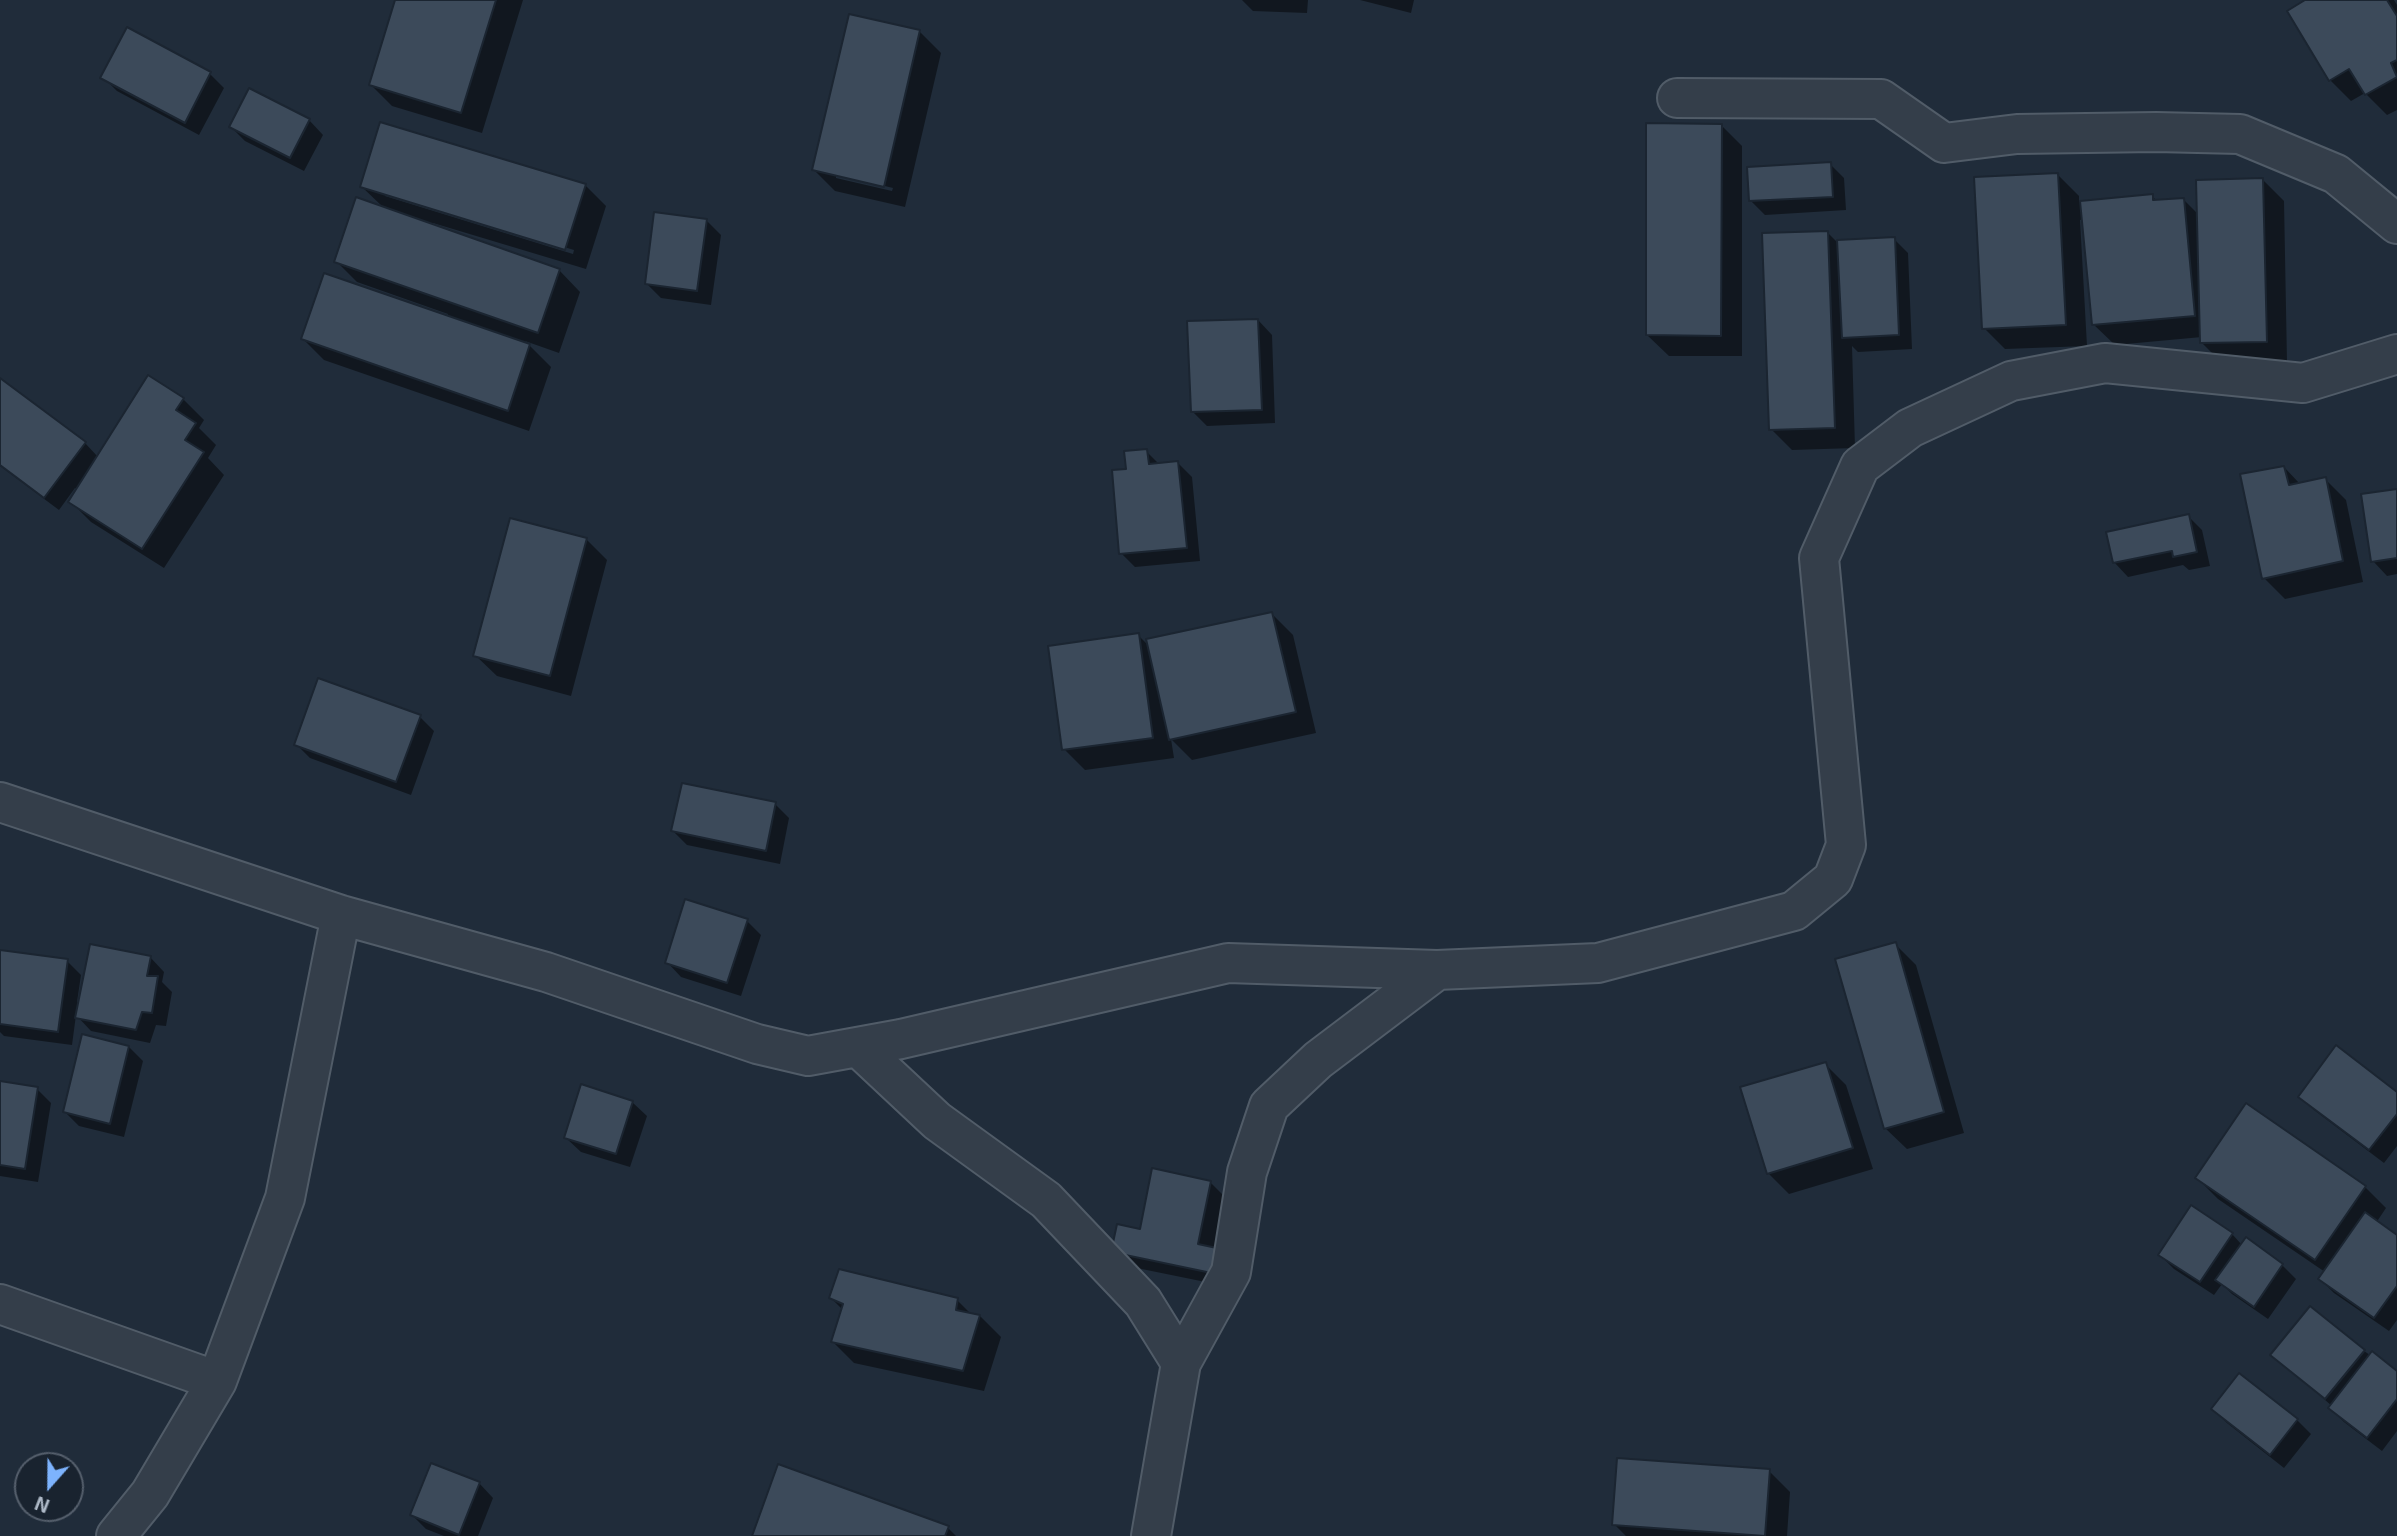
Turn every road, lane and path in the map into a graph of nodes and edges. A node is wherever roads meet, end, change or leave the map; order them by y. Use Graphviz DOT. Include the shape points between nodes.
graph roads {
  1 [pos="1677,98"];
  2 [pos="2397,224"];
  3 [pos="2397,354"];
  4 [pos="0,802"];
  5 [pos="341,915"];
  6 [pos="1437,970"];
  7 [pos="858,1047"];
  8 [pos="0,1304"];
  9 [pos="1181,1363"];
  10 [pos="217,1381"];
  11 [pos="116,1536"];
  12 [pos="1151,1536"];
  1 -- 2 [label="street" via="1881,99 1944,143 2017,134 2240,134 2336,174"];
  3 -- 6 [label="street" via="2303,383 2105,363 2011,381 1910,428 1860,466 1819,558 1846,845 1832,879 1794,911 1598,963"];
  4 -- 5 [label="street"];
  5 -- 7 [label="street" via="546,972 757,1044 808,1056"];
  5 -- 10 [label="street" via="285,1198"];
  6 -- 7 [label="street" via="1228,962"];
  6 -- 9 [label="street" via="1318,1060 1269,1106 1247,1172 1231,1272"];
  7 -- 9 [label="street" via="937,1121 1046,1200 1143,1302"];
  8 -- 10 [label="street"];
  9 -- 12 [label="street"];
  10 -- 11 [label="street" via="150,1494"];
}
